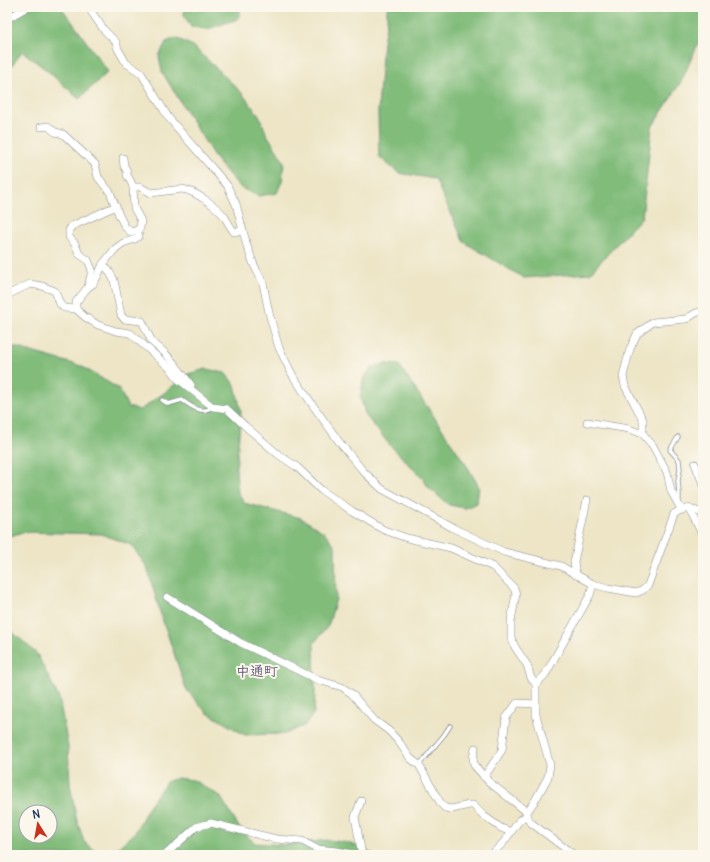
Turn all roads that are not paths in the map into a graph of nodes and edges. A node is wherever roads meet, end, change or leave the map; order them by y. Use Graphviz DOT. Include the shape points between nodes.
graph roads {
  1 [pos="27,7"];
  2 [pos="88,7"];
  3 [pos="7,19"];
  4 [pos="41,127"];
  5 [pos="123,158"];
  6 [pos="133,188"];
  7 [pos="116,206"];
  8 [pos="137,230"];
  9 [pos="243,231"];
  10 [pos="103,264"];
  11 [pos="88,287"];
  12 [pos="7,293"];
  13 [pos="76,309"];
  14 [pos="703,311"];
  15 [pos="195,392"];
  16 [pos="162,400"];
  17 [pos="213,406"];
  18 [pos="587,422"];
  19 [pos="643,434"];
  20 [pos="678,437"];
  21 [pos="695,464"];
  22 [pos="703,484"];
  23 [pos="588,500"];
  24 [pos="683,507"];
  25 [pos="703,513"];
  26 [pos="703,536"];
  27 [pos="576,575"];
  28 [pos="593,584"];
  29 [pos="167,597"];
  30 [pos="536,684"];
  31 [pos="536,704"];
  32 [pos="450,726"];
  33 [pos="475,748"];
  34 [pos="419,765"];
  35 [pos="484,777"];
  36 [pos="361,801"];
  37 [pos="527,814"];
  38 [pos="511,832"];
  39 [pos="703,853"];
  40 [pos="165,855"];
  41 [pos="358,855"];
  42 [pos="362,855"];
  43 [pos="491,855"];
  44 [pos="574,855"];
  45 [pos="698,855"];
  1 -- 3 [label="street"];
  2 -- 9 [label="street" via="116,42 126,63 141,73 168,117 227,184 236,204"];
  4 -- 7 [label="street" via="48,126 63,134 95,164 98,177 110,192"];
  5 -- 6 [label="street"];
  6 -- 8 [label="street" via="134,208 140,221 140,228"];
  6 -- 9 [label="street" via="140,187 151,193 186,189 216,208 234,232"];
  7 -- 8 [label="street" via="125,227 132,232"];
  7 -- 11 [label="street" via="72,226 69,230 69,237 79,254 88,260 92,270"];
  8 -- 10 [label="street" via="139,236 115,249"];
  9 -- 27 [label="street" via="263,283 279,348 293,376 340,443 364,472 382,489 453,528 504,552 561,566"];
  10 -- 11 [label="street" via="93,284"];
  10 -- 15 [label="street" via="114,280 121,315 124,319 142,321 152,342 173,362"];
  11 -- 13 [label="street" via="76,302"];
  12 -- 13 [label="street" via="30,284 42,286 55,291 64,308"];
  13 -- 15 [label="street" via="98,325 130,333"];
  14 -- 19 [label="street" via="686,319 653,322 637,334 623,376 624,386 643,420"];
  15 -- 17 [label="street"];
  16 -- 17 [label="lane" via="168,404 182,400 200,410 208,410"];
  17 -- 30 [label="street" via="227,409 321,490 384,530 451,548 493,568 514,588 516,594 511,637"];
  18 -- 19 [label="street" via="629,428"];
  19 -- 24 [label="street" via="653,446 667,472 671,491"];
  20 -- 24 [label="lane" via="670,450 679,460 679,493"];
  21 -- 22 [label="street"];
  23 -- 27 [label="street" via="574,562"];
  24 -- 25 [label="street"];
  24 -- 26 [label="street"];
  24 -- 28 [label="street" via="674,514 648,584 643,590 636,593"];
  27 -- 28 [label="street"];
  28 -- 30 [label="street" via="590,595 545,675"];
  29 -- 34 [label="street" via="241,643 318,680 342,686"];
  30 -- 31 [label="street"];
  31 -- 35 [label="street" via="517,703 506,718 502,750"];
  31 -- 37 [label="street" via="536,715 550,765 548,777"];
  32 -- 34 [label="lane"];
  33 -- 35 [label="street" via="474,765"];
  34 -- 38 [label="street" via="441,804 446,808 473,805 484,816"];
  35 -- 37 [label="street"];
  36 -- 42 [label="street" via="355,817"];
  37 -- 38 [label="street" via="518,821"];
  37 -- 44 [label="street" via="530,822"];
  38 -- 43 [label="street"];
  39 -- 45 [label="street"];
  40 -- 41 [label="street" via="196,827 211,823 276,839 302,841 318,850"];
}
